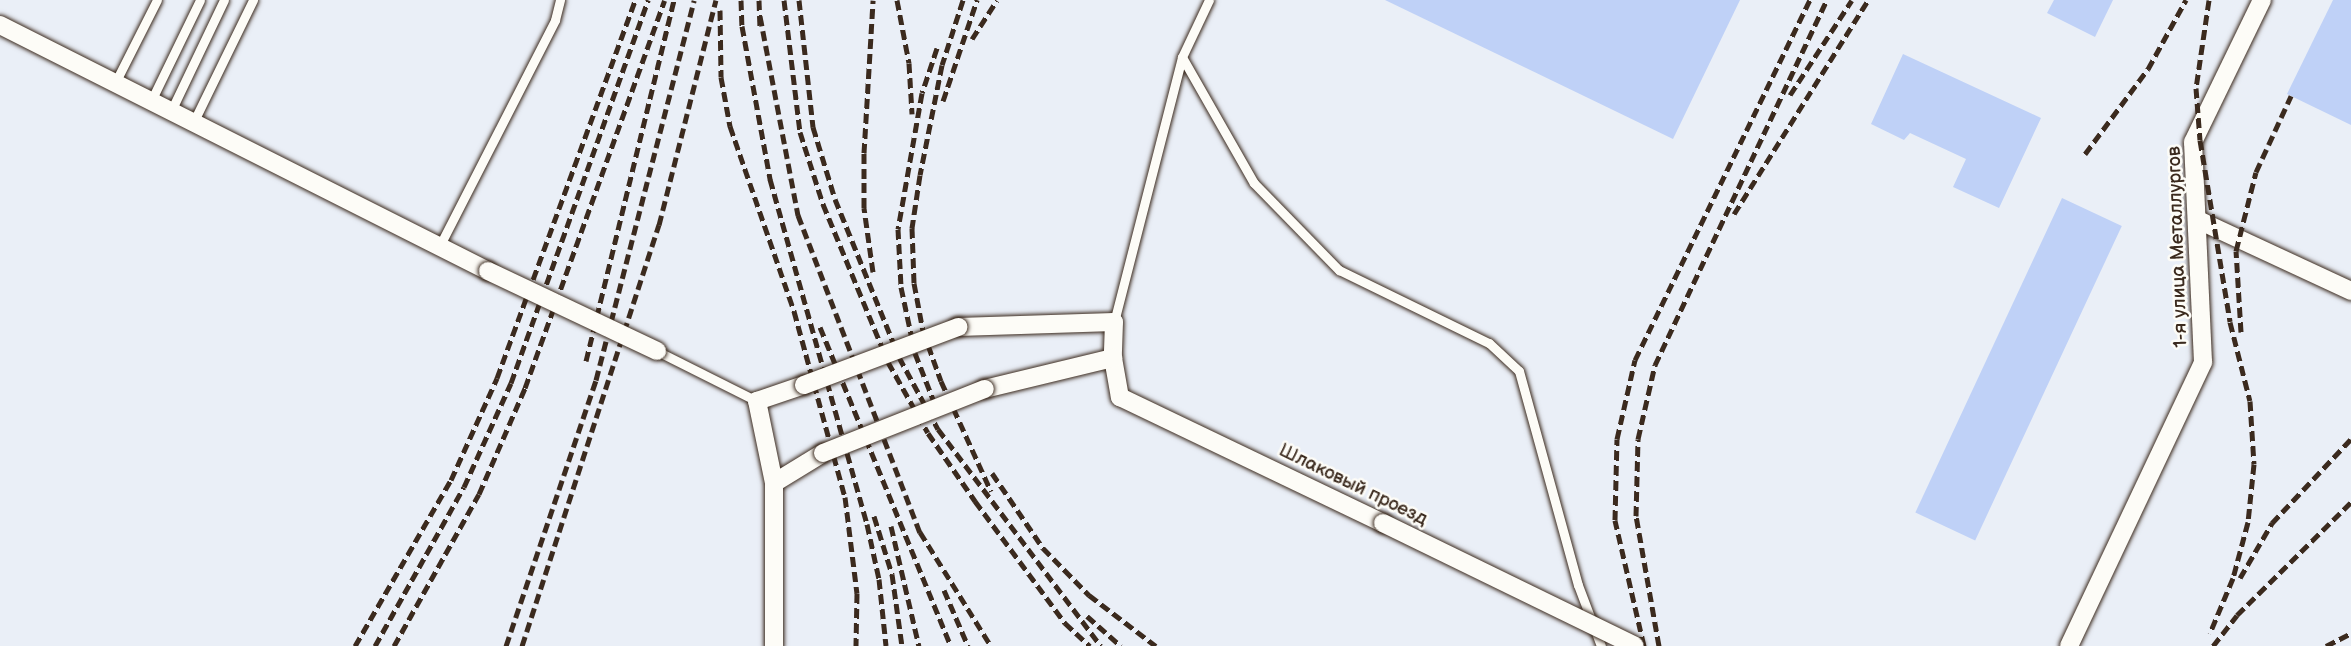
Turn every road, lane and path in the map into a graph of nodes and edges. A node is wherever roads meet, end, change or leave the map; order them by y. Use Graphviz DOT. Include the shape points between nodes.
graph roads {
  1 [pos="157,0"];
  2 [pos="200,0"];
  3 [pos="225,0"];
  4 [pos="253,0"];
  5 [pos="560,0"];
  6 [pos="1209,0"];
  7 [pos="2262,0"];
  8 [pos="0,25"];
  9 [pos="1182,57"];
  10 [pos="115,83"];
  11 [pos="151,102"];
  12 [pos="172,111"];
  13 [pos="193,122"];
  14 [pos="2198,220"];
  15 [pos="439,247"];
  16 [pos="2351,291"];
  17 [pos="1114,322"];
  18 [pos="657,351"];
  19 [pos="1113,358"];
  20 [pos="757,401"];
  21 [pos="774,483"];
  22 [pos="774,646"];
  23 [pos="1601,646"];
  24 [pos="1635,646"];
  25 [pos="2069,646"];
  1 -- 10 [label="lane"];
  2 -- 11 [label="lane"];
  3 -- 12 [label="lane"];
  4 -- 13 [label="lane"];
  5 -- 15 [label="lane" via="555,20"];
  6 -- 9 [label="lane"];
  7 -- 14 [label="street, 1-я улица Металлургов" via="2193,142"];
  8 -- 10 [label="street"];
  9 -- 17 [label="lane"];
  9 -- 23 [label="lane" via="1254,183 1339,270 1489,343 1519,371 1578,585"];
  10 -- 11 [label="street"];
  11 -- 12 [label="street"];
  12 -- 13 [label="street"];
  13 -- 15 [label="street"];
  14 -- 16 [label="street"];
  14 -- 25 [label="street, 1-я улица Металлургов" via="2203,362"];
  15 -- 18 [label="street, bridge"];
  17 -- 19 [label="street, Шлаковый проезд"];
  17 -- 20 [label="street, bridge" via="958,327"];
  18 -- 20 [label="lane"];
  19 -- 21 [label="street, bridge" via="985,389 823,453"];
  19 -- 24 [label="street, Шлаковый проезд, bridge" via="1120,397"];
  20 -- 21 [label="street"];
  21 -- 22 [label="street"];
}
